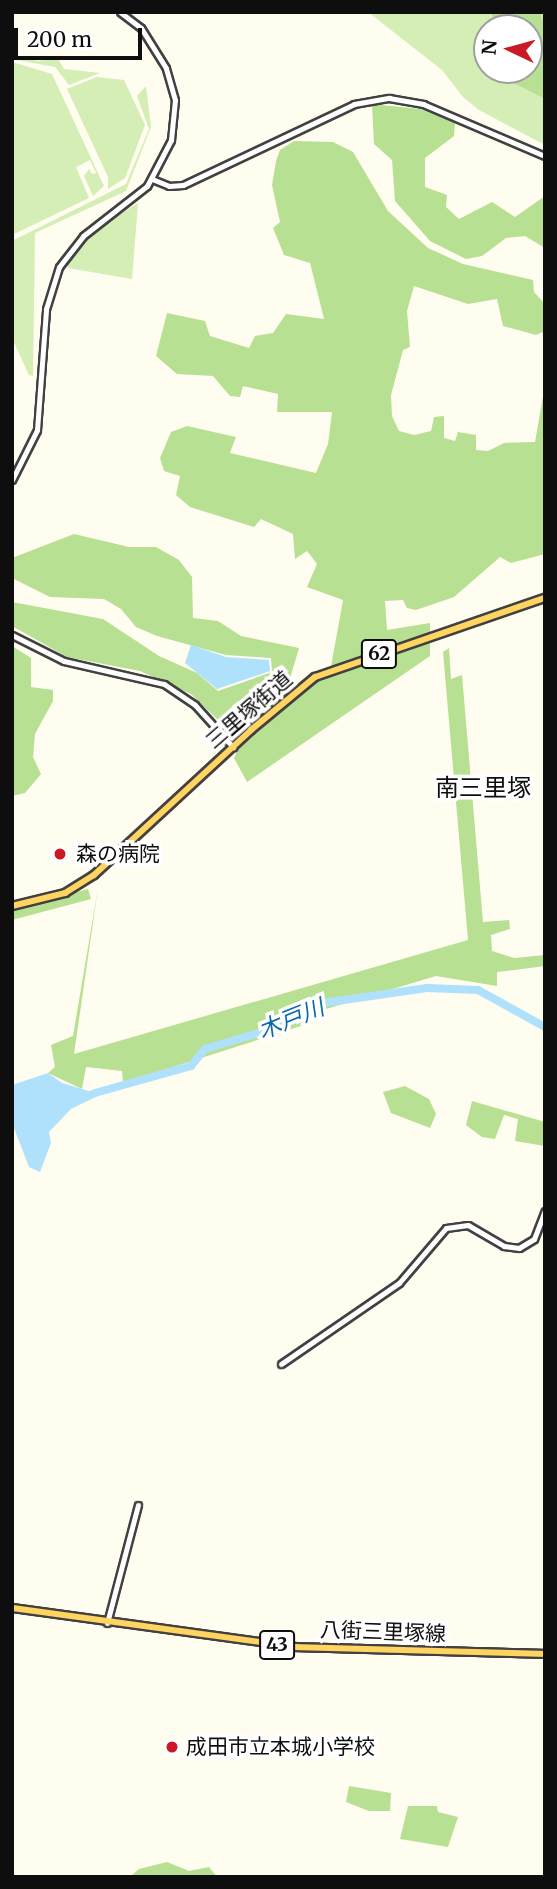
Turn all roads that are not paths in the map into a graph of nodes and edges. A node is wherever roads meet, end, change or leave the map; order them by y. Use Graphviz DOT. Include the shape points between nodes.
graph roads {
  1 [pos="120,12"];
  2 [pos="545,156"];
  3 [pos="152,179"];
  4 [pos="12,480"];
  5 [pos="545,598"];
  6 [pos="12,635"];
  7 [pos="233,747"];
  8 [pos="12,906"];
  9 [pos="545,1211"];
  10 [pos="281,1364"];
  11 [pos="138,1505"];
  12 [pos="12,1608"];
  13 [pos="107,1623"];
  14 [pos="545,1654"];
  1 -- 3 [label="street" via="153,43 174,91 171,140"];
  2 -- 3 [label="street" via="423,104 388,98 354,104 179,186"];
  3 -- 4 [label="street" via="131,201 82,236 59,267 46,309 37,430"];
  5 -- 7 [label="main road, 三里塚街道 / 62" via="315,677"];
  6 -- 7 [label="street" via="64,661 164,684 195,705"];
  7 -- 8 [label="main road, 三里塚街道 / 62" via="94,875 65,892"];
  9 -- 10 [label="street" via="534,1239 519,1248 504,1246 468,1224 446,1228 398,1283"];
  11 -- 13 [label="street"];
  12 -- 13 [label="main road, 八街三里塚線 / 43"];
  13 -- 14 [label="main road, 八街三里塚線 / 43" via="296,1647"];
}
